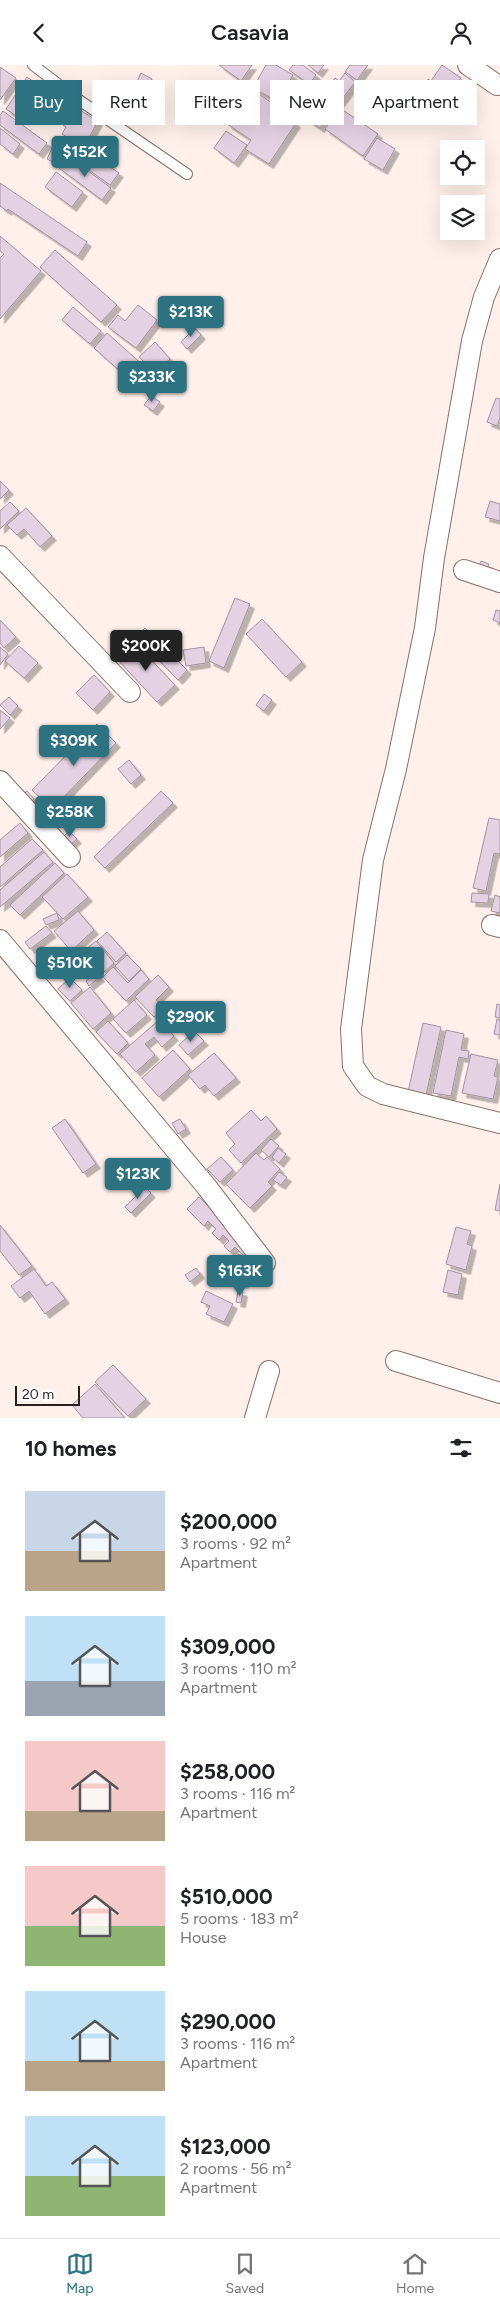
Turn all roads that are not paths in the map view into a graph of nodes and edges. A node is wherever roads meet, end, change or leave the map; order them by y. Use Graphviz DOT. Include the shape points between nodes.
graph roads {
  1 [pos="33,65"];
  2 [pos="468,65"];
  3 [pos="497,85"];
  4 [pos="187,174"];
  5 [pos="500,259"];
  6 [pos="0,556"];
  7 [pos="464,570"];
  8 [pos="500,583"];
  9 [pos="130,692"];
  10 [pos="0,781"];
  11 [pos="70,857"];
  12 [pos="0,941"];
  13 [pos="500,1123"];
  14 [pos="265,1263"];
  15 [pos="396,1361"];
  16 [pos="269,1371"];
  17 [pos="500,1393"];
  18 [pos="255,1418"];
  1 -- 4 [label="lane"];
  2 -- 3 [label="street"];
  5 -- 13 [label="street" via="484,297 472,341 425,628 396,769 372,861 351,1029 353,1066 367,1086 383,1094"];
  6 -- 9 [label="street"];
  7 -- 8 [label="street"];
  10 -- 11 [label="street"];
  12 -- 14 [label="street" via="206,1186"];
  15 -- 17 [label="street"];
  16 -- 18 [label="street"];
}
